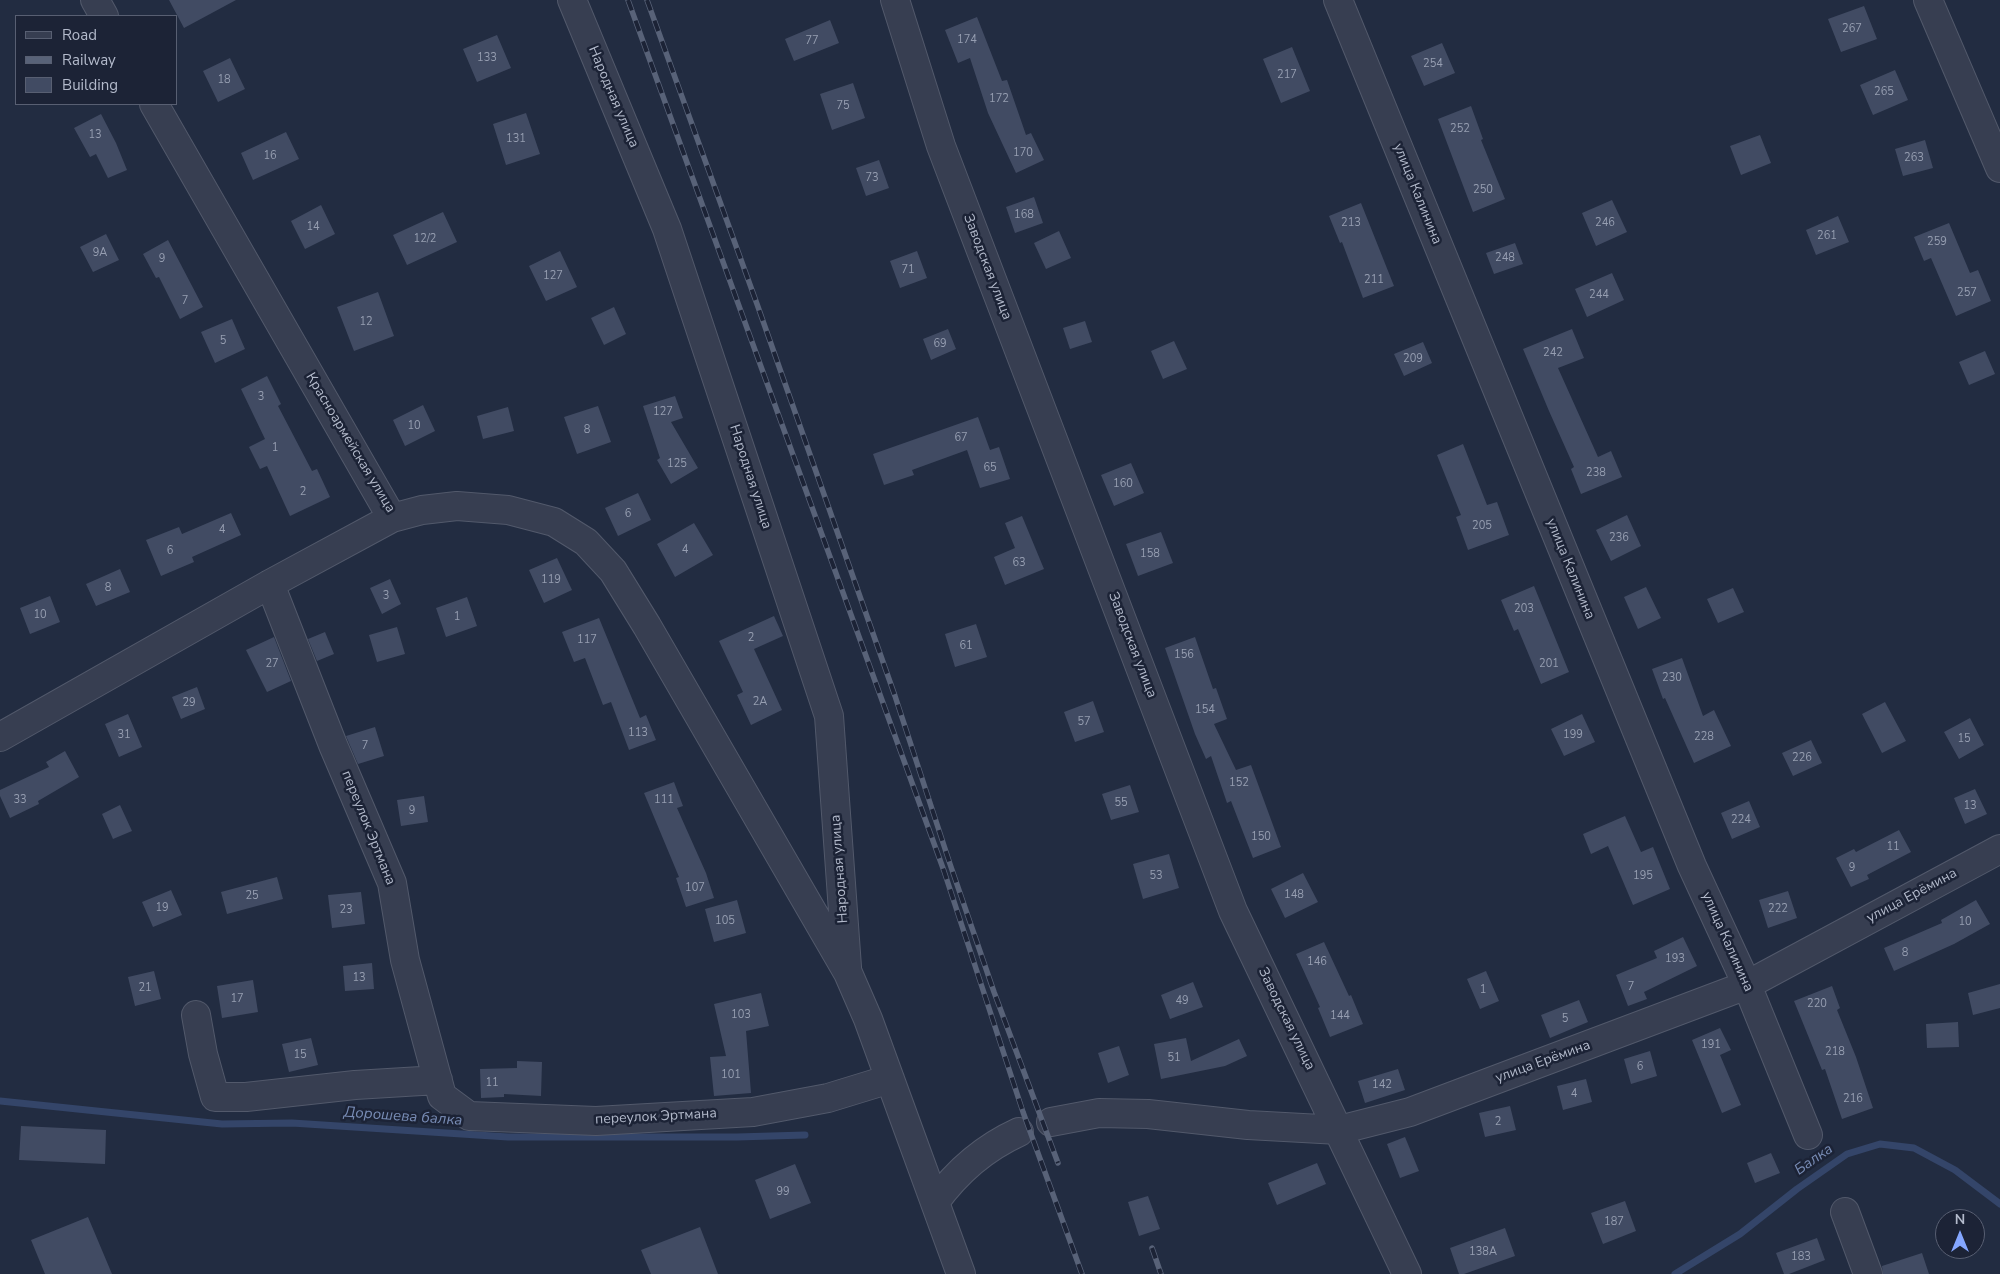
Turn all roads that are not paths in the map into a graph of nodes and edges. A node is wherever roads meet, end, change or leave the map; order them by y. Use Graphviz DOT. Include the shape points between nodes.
graph roads {
  1 [pos="95,0"];
  2 [pos="572,0"];
  3 [pos="895,0"];
  4 [pos="1338,0"];
  5 [pos="1928,0"];
  6 [pos="103,15"];
  7 [pos="155,105"];
  8 [pos="2000,168"];
  9 [pos="392,518"];
  10 [pos="270,584"];
  11 [pos="647,626"];
  12 [pos="0,737"];
  13 [pos="2000,849"];
  14 [pos="848,973"];
  15 [pos="1747,985"];
  16 [pos="196,1015"];
  17 [pos="890,1079"];
  18 [pos="438,1080"];
  19 [pos="1051,1122"];
  20 [pos="1340,1130"];
  21 [pos="1020,1132"];
  22 [pos="1808,1135"];
  23 [pos="935,1202"];
  24 [pos="1845,1212"];
  25 [pos="961,1274"];
  26 [pos="1407,1274"];
  27 [pos="1868,1274"];
  1 -- 6 [label="street"];
  2 -- 14 [label="street, Народная улица" via="668,229 829,716"];
  3 -- 20 [label="street, Заводская улица" via="941,146 1234,911"];
  4 -- 15 [label="street, улица Калинина" via="1692,866"];
  5 -- 8 [label="street"];
  7 -- 9 [label="street, Красноармейская улица"];
  9 -- 10 [label="street"];
  9 -- 11 [label="street, Красноармейская улица" via="456,506 508,510 554,522 586,542 613,571"];
  10 -- 12 [label="street"];
  10 -- 18 [label="street, переулок Эртмана" via="392,883 406,960"];
  11 -- 14 [label="street, Народная улица"];
  13 -- 15 [label="street, улица Ерёмина"];
  14 -- 17 [label="street, Народная улица"];
  15 -- 20 [label="street, улица Ерёмина" via="1410,1112"];
  15 -- 22 [label="street, улица Калинина"];
  16 -- 18 [label="street" via="215,1097"];
  17 -- 18 [label="street, переулок Эртмана" via="828,1098 753,1112 596,1121 469,1116 442,1096"];
  17 -- 23 [label="street, Народная улица"];
  19 -- 20 [label="street, улица Ерёмина" via="1099,1113 1148,1114"];
  20 -- 26 [label="street, Заводская улица"];
  21 -- 23 [label="street" via="990,1147 967,1164"];
  23 -- 25 [label="street, Народная улица"];
  24 -- 27 [label="street"];
}
